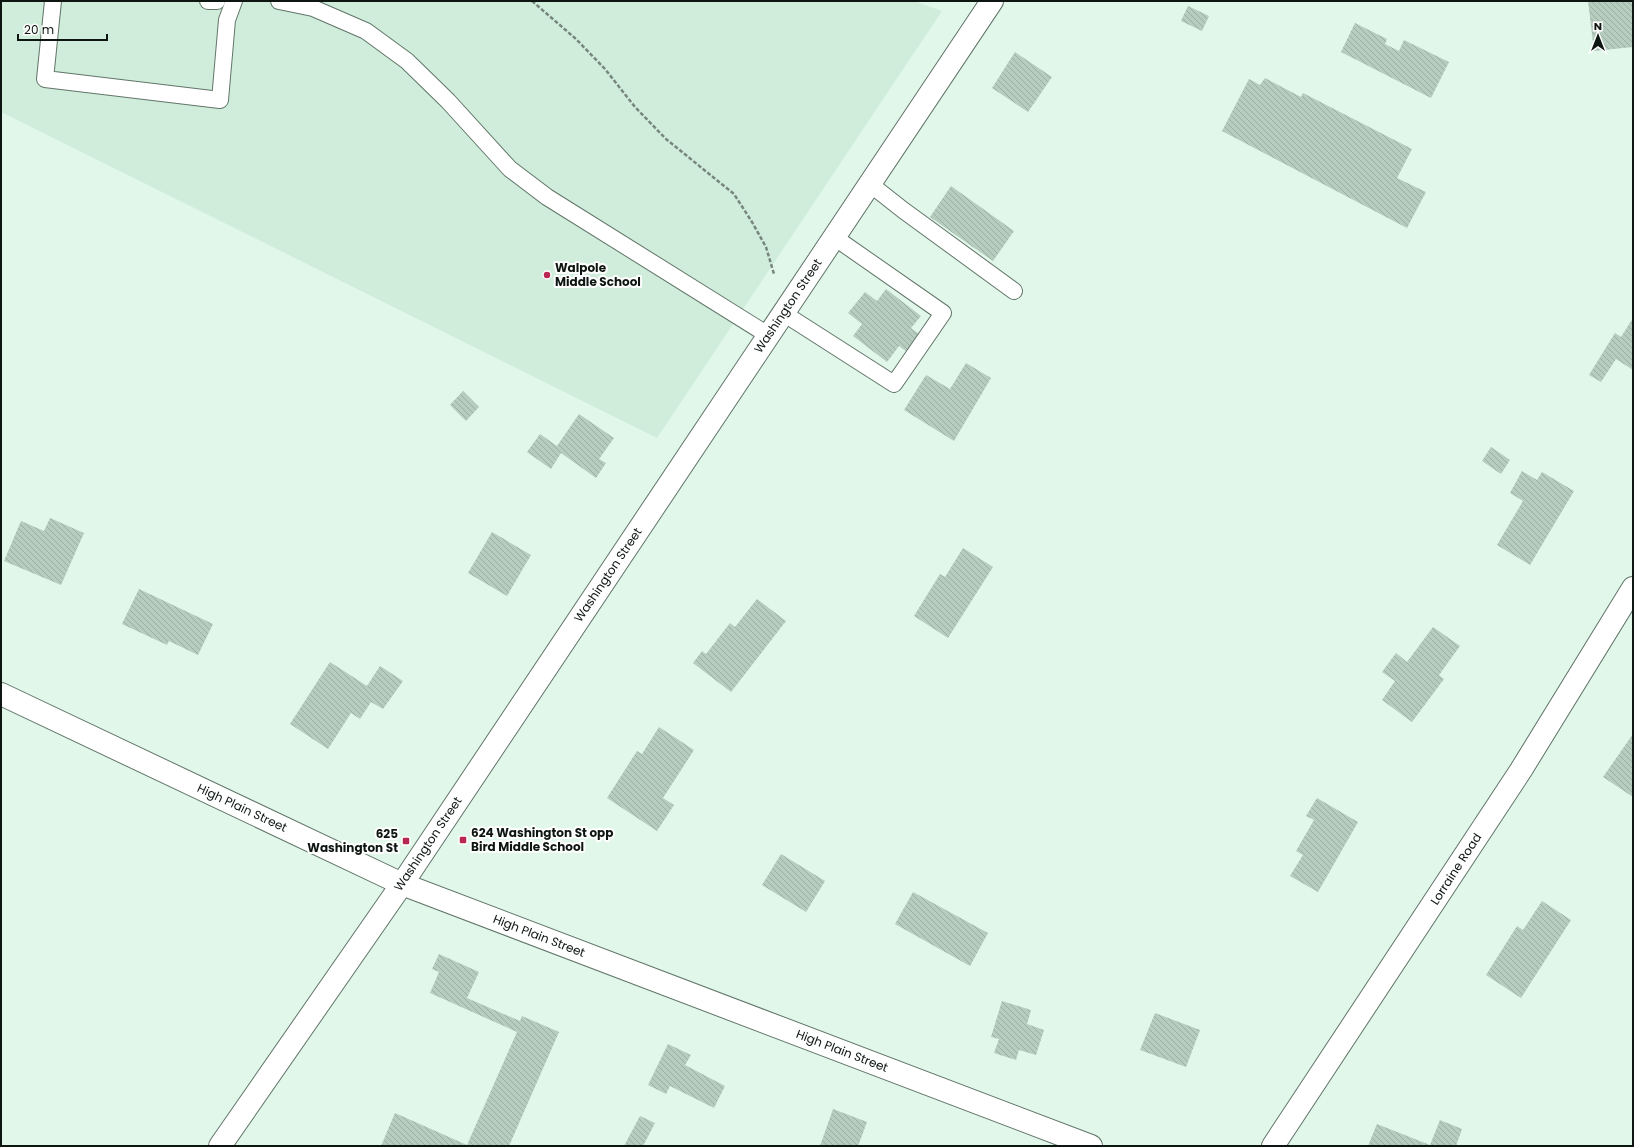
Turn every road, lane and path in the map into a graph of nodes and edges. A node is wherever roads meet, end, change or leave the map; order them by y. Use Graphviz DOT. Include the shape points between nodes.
graph roads {
  1 [pos="53,1"];
  2 [pos="208,1"];
  3 [pos="217,1"];
  4 [pos="234,1"];
  5 [pos="279,1"];
  6 [pos="532,1"];
  7 [pos="992,1"];
  8 [pos="870,184"];
  9 [pos="834,237"];
  10 [pos="774,274"];
  11 [pos="1014,291"];
  12 [pos="783,313"];
  13 [pos="768,335"];
  14 [pos="1633,588"];
  15 [pos="1,694"];
  16 [pos="402,884"];
  17 [pos="220,1146"];
  18 [pos="1091,1146"];
  19 [pos="1273,1146"];
  1 -- 4 [label="lane" via="45,79 220,100 227,20"];
  2 -- 3 [label="lane"];
  5 -- 13 [label="lane" via="313,8 366,31 407,61 448,101 510,169 547,197"];
  6 -- 10 [label="path" via="576,39 666,139 734,194 766,248"];
  7 -- 8 [label="main road, Washington Street"];
  8 -- 9 [label="main road, Washington Street"];
  8 -- 11 [label="lane"];
  9 -- 12 [label="main road, Washington Street"];
  9 -- 12 [label="lane" via="943,313 894,384"];
  12 -- 13 [label="main road, Washington Street"];
  13 -- 16 [label="main road, Washington Street"];
  14 -- 19 [label="main road, Lorraine Road" via="1521,770"];
  15 -- 16 [label="main road, High Plain Street"];
  16 -- 17 [label="main road, Washington Street"];
  16 -- 18 [label="main road, High Plain Street"];
}
